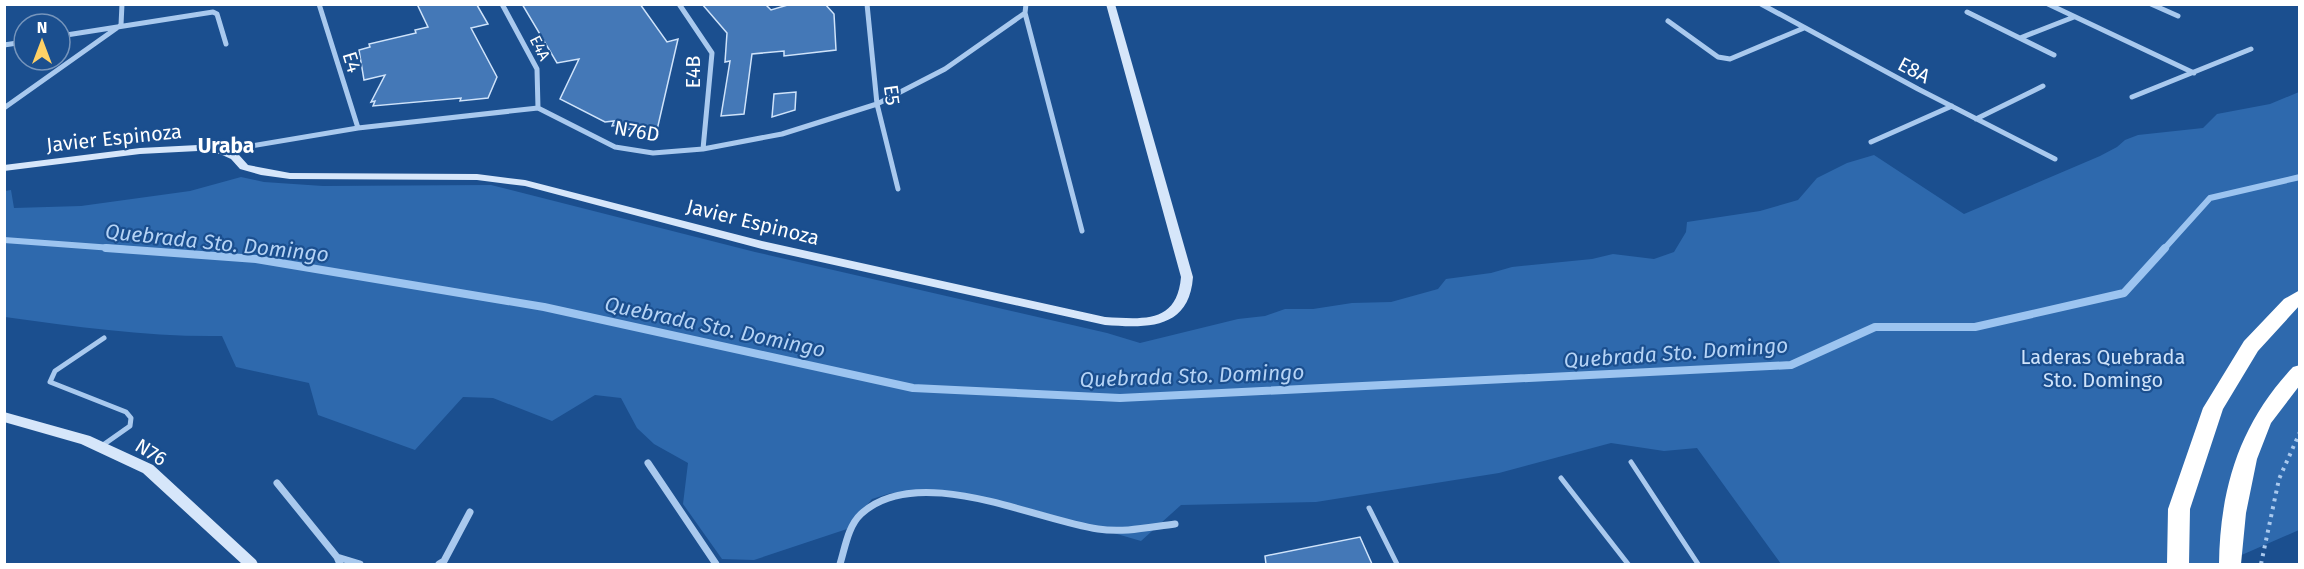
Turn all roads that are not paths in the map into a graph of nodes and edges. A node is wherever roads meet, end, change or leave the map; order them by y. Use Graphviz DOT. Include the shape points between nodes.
graph roads {
  1 [pos="122,4"];
  2 [pos="319,4"];
  3 [pos="502,4"];
  4 [pos="679,4"];
  5 [pos="867,4"];
  6 [pos="1026,4"];
  7 [pos="1110,4"];
  8 [pos="1761,4"];
  9 [pos="2048,4"];
  10 [pos="2151,4"];
  11 [pos="1967,12"];
  12 [pos="1025,13"];
  13 [pos="2178,16"];
  14 [pos="2074,17"];
  15 [pos="1668,21"];
  16 [pos="122,25"];
  17 [pos="1804,28"];
  18 [pos="72,34"];
  19 [pos="2020,38"];
  20 [pos="226,44"];
  21 [pos="2251,49"];
  22 [pos="2054,55"];
  23 [pos="2194,73"];
  24 [pos="2043,86"];
  25 [pos="2132,97"];
  26 [pos="877,104"];
  27 [pos="1952,106"];
  28 [pos="4,108"];
  29 [pos="538,108"];
  30 [pos="1976,118"];
  31 [pos="357,128"];
  32 [pos="1871,142"];
  33 [pos="703,149"];
  34 [pos="222,151"];
  35 [pos="2055,159"];
  36 [pos="4,168"];
  37 [pos="898,189"];
  38 [pos="1082,231"];
  39 [pos="2300,296"];
  40 [pos="104,338"];
  41 [pos="2300,372"];
  42 [pos="4,417"];
  43 [pos="101,447"];
  44 [pos="1631,462"];
  45 [pos="648,463"];
  46 [pos="1561,478"];
  47 [pos="276,483"];
  48 [pos="1369,508"];
  49 [pos="470,512"];
  50 [pos="1175,524"];
  51 [pos="339,561"];
  52 [pos="251,564"];
  53 [pos="360,564"];
  54 [pos="439,564"];
  55 [pos="716,564"];
  56 [pos="840,564"];
  57 [pos="1397,564"];
  58 [pos="1628,564"];
  59 [pos="1698,564"];
  60 [pos="2178,564"];
  61 [pos="2230,564"];
  1 -- 16 [label="street"];
  2 -- 31 [label="street, E4"];
  3 -- 29 [label="street, E4A" via="537,69"];
  4 -- 33 [label="street, E4B" via="712,53"];
  5 -- 26 [label="street, E5"];
  6 -- 12 [label="street"];
  7 -- 34 [label="street, Javier Espinoza" via="1187,277 1184,303 1172,314 1152,321 1105,321 762,245 525,183 477,177 290,176 244,167"];
  8 -- 17 [label="street, E8A"];
  9 -- 14 [label="street"];
  10 -- 13 [label="street"];
  11 -- 19 [label="street"];
  12 -- 26 [label="street, N76D" via="945,69"];
  12 -- 38 [label="street"];
  14 -- 19 [label="street"];
  14 -- 23 [label="street"];
  15 -- 17 [label="street" via="1718,57 1730,58"];
  16 -- 18 [label="street"];
  16 -- 20 [label="street" via="213,12"];
  16 -- 28 [label="street"];
  17 -- 27 [label="street, E8A"];
  19 -- 22 [label="street"];
  21 -- 23 [label="street"];
  23 -- 25 [label="street"];
  24 -- 30 [label="street"];
  26 -- 33 [label="street, N76D" via="782,134"];
  26 -- 37 [label="street, E5"];
  27 -- 30 [label="street, E8A"];
  27 -- 32 [label="street"];
  29 -- 31 [label="street"];
  29 -- 33 [label="street, N76D" via="615,147 653,153"];
  30 -- 35 [label="street, E8A"];
  31 -- 34 [label="street"];
  34 -- 36 [label="street, Javier Espinoza" via="140,151"];
  39 -- 60 [label="highway" via="2251,346 2213,408 2179,509"];
  40 -- 43 [label="lane" via="55,372 50,382 126,412 131,418 130,426"];
  41 -- 61 [label="highway" via="2258,428 2243,473"];
  42 -- 43 [label="street, N76"];
  43 -- 52 [label="street, N76" via="148,469"];
  44 -- 59 [label="lane"];
  45 -- 55 [label="street"];
  46 -- 58 [label="lane"];
  47 -- 51 [label="street"];
  48 -- 57 [label="lane"];
  49 -- 54 [label="street"];
  50 -- 56 [label="street" via="1115,531 946,494 891,496 874,502 859,515 848,535"];
  51 -- 53 [label="street"];
}
